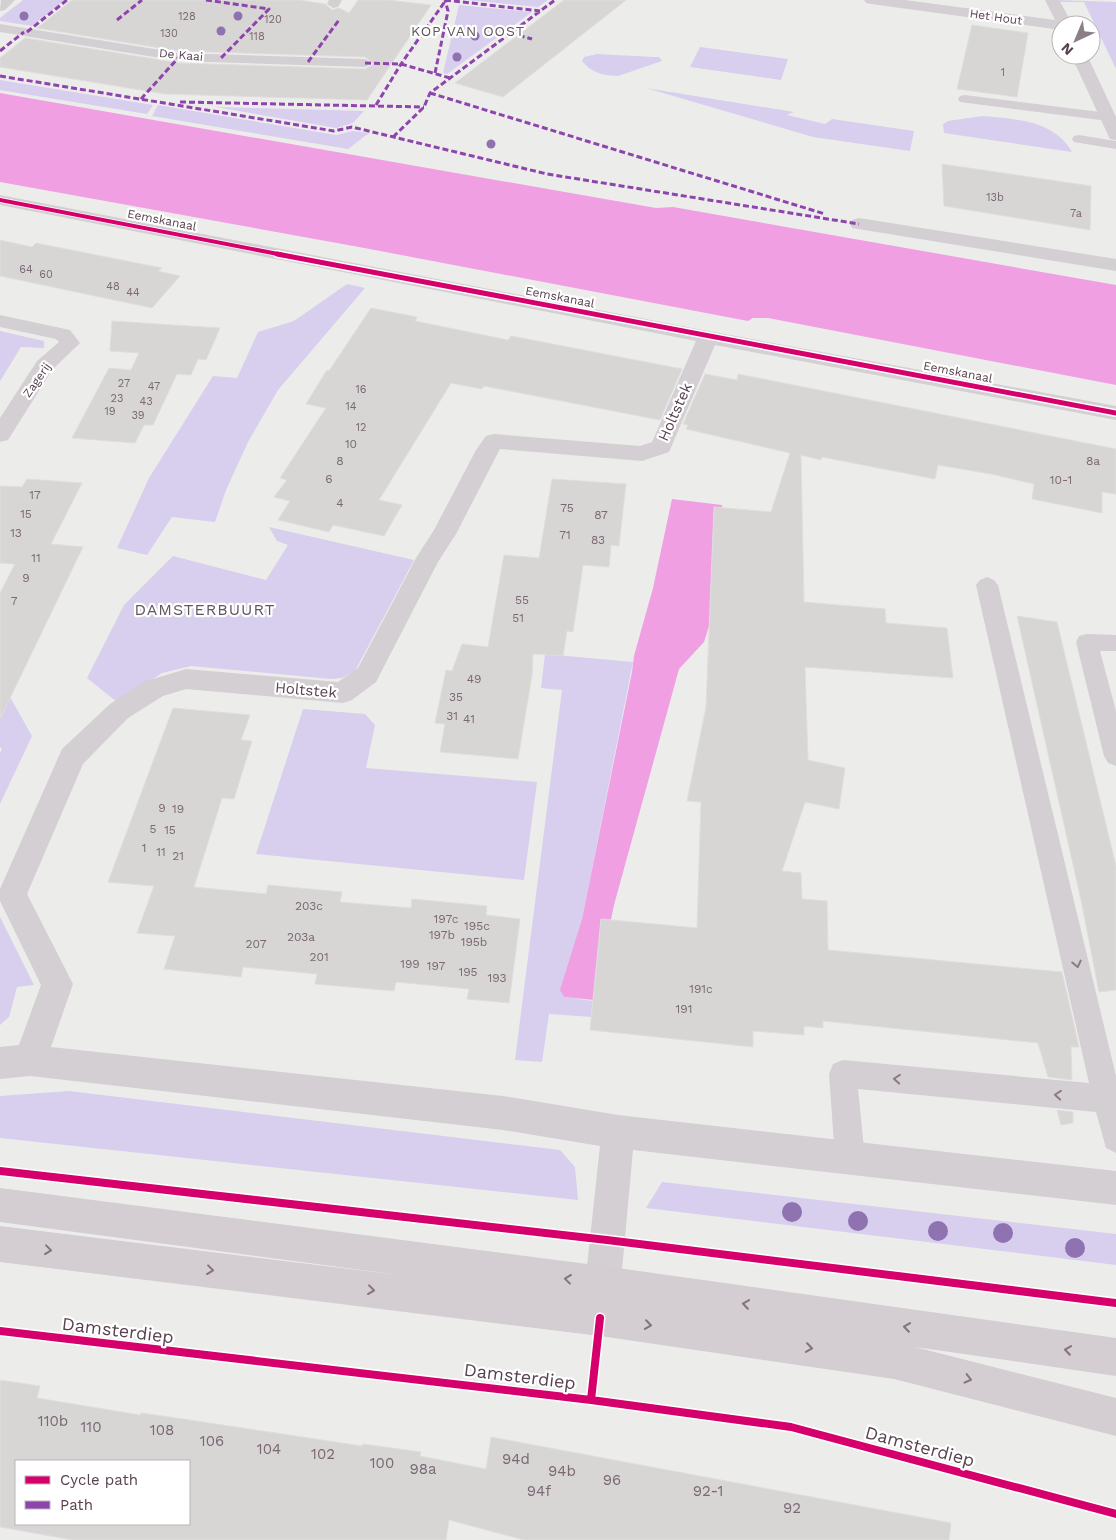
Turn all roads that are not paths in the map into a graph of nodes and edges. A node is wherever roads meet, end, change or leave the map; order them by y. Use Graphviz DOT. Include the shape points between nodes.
graph roads {
  1 [pos="9,0"];
  2 [pos="871,0"];
  3 [pos="1052,0"];
  4 [pos="0,7"];
  5 [pos="1060,15"];
  6 [pos="1051,24"];
  7 [pos="0,28"];
  8 [pos="365,63"];
  9 [pos="1084,65"];
  10 [pos="965,99"];
  11 [pos="1108,117"];
  12 [pos="1116,135"];
  13 [pos="1079,139"];
  14 [pos="1116,145"];
  15 [pos="0,200"];
  16 [pos="859,224"];
  17 [pos="1116,265"];
  18 [pos="0,321"];
  19 [pos="708,337"];
  20 [pos="1116,413"];
  21 [pos="0,436"];
  22 [pos="986,585"];
  23 [pos="1116,643"];
  24 [pos="1116,756"];
  25 [pos="15,1061"];
  26 [pos="1107,1099"];
  27 [pos="618,1132"];
  28 [pos="1116,1138"];
  29 [pos="850,1158"];
  30 [pos="1116,1188"];
  31 [pos="0,1206"];
  32 [pos="0,1244"];
  33 [pos="601,1301"];
  34 [pos="1116,1357"];
  35 [pos="1116,1417"];
  1 -- 4 [label="lane"];
  2 -- 6 [label="street, Het Hout"];
  3 -- 5 [label="street"];
  7 -- 8 [label="lane, De Kaai" via="179,57"];
  9 -- 11 [label="street"];
  10 -- 11 [label="lane"];
  11 -- 12 [label="street"];
  13 -- 14 [label="lane"];
  15 -- 19 [label="street, Eemskanaal"];
  16 -- 17 [label="street"];
  18 -- 21 [label="street, Zagerij" via="63,334 70,343 44,366"];
  19 -- 20 [label="street, Eemskanaal"];
  19 -- 25 [label="street, Holtstek" via="661,447 642,454 494,441 367,675 343,693 186,679 155,688 119,711 72,757 12,894 57,984"];
  22 -- 26 [label="lane, one-way"];
  23 -- 24 [label="lane" via="1087,642"];
  25 -- 27 [label="street" via="503,1113"];
  26 -- 28 [label="lane"];
  26 -- 29 [label="lane, one-way" via="844,1074"];
  27 -- 29 [label="street"];
  27 -- 33 [label="street"];
  29 -- 30 [label="street"];
  33 -- 31 [label="main road, one-way"];
  32 -- 33 [label="main road, one-way"];
  34 -- 33 [label="main road, one-way"];
  33 -- 35 [label="main road, one-way" via="894,1360"];
}
